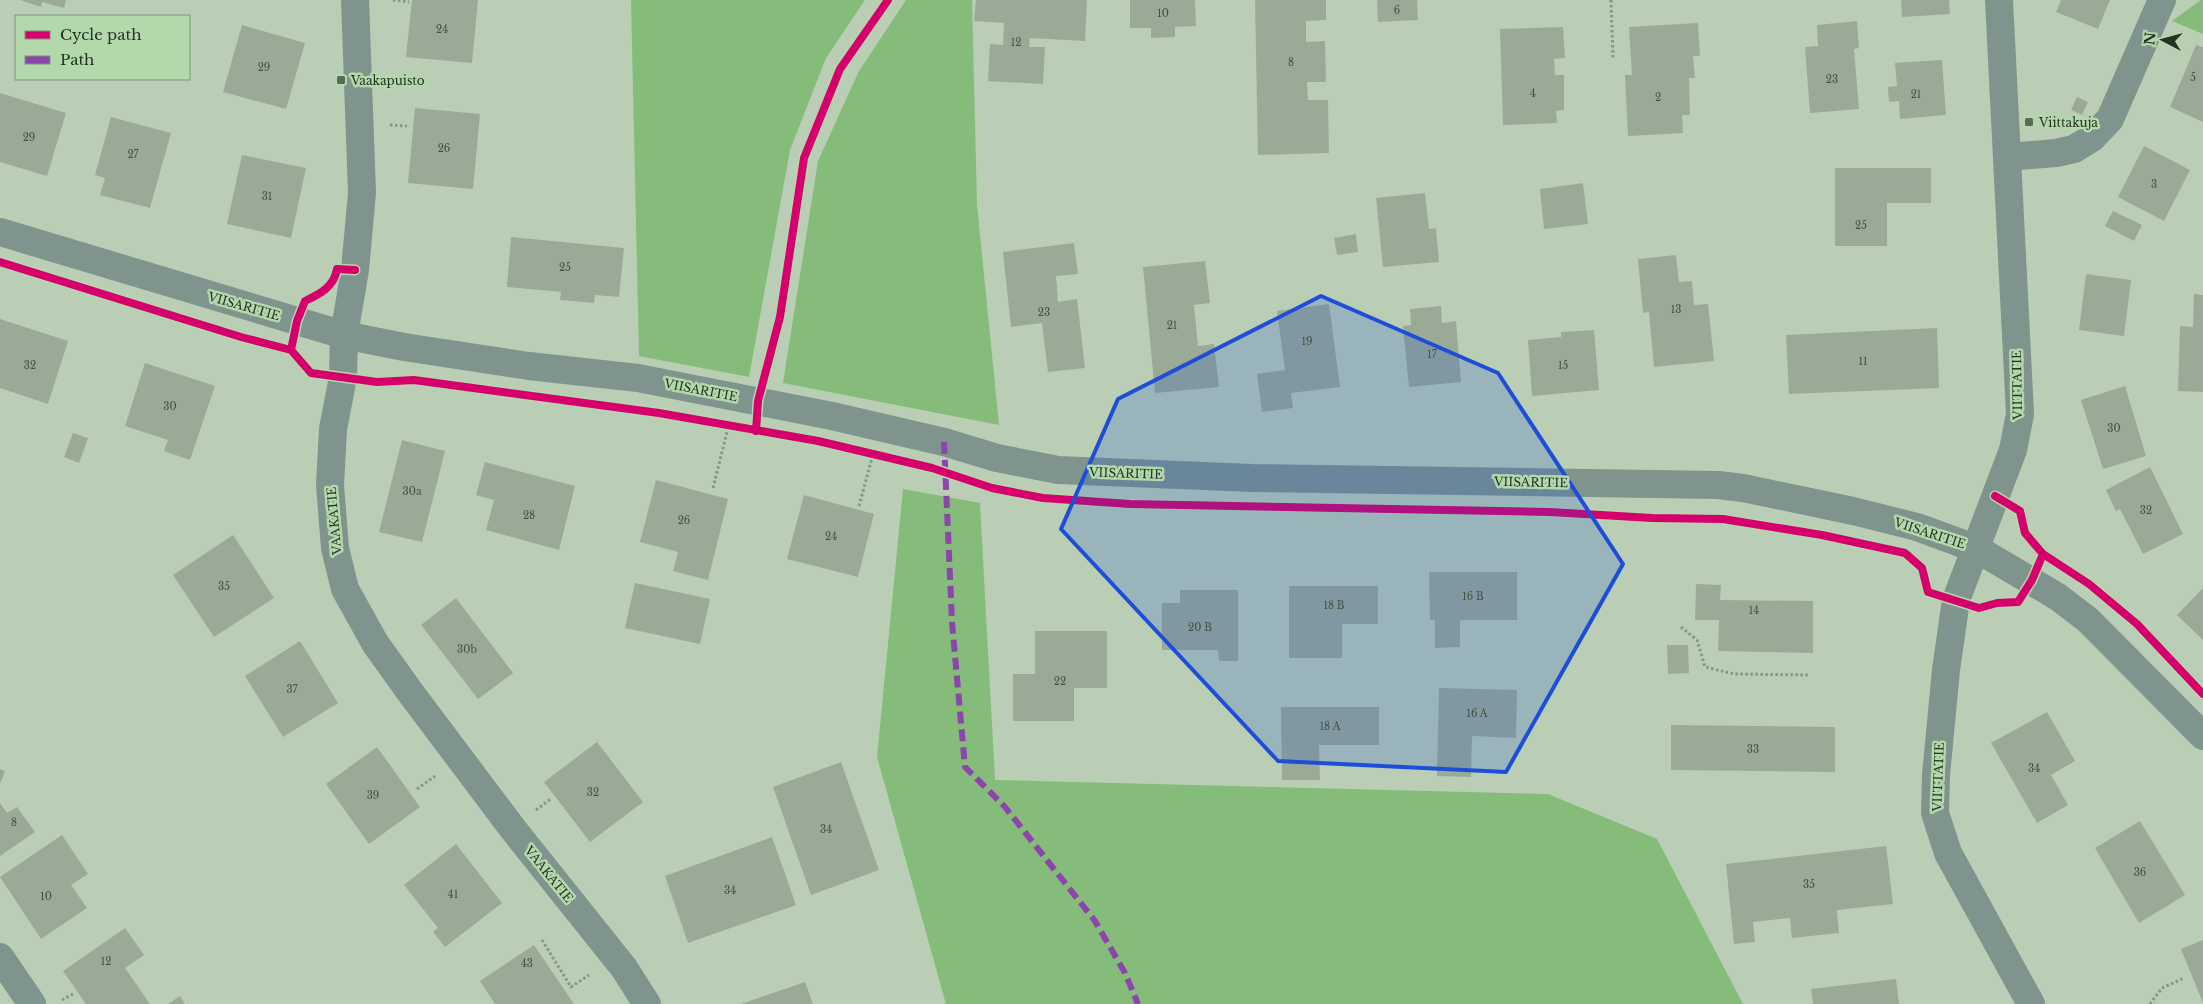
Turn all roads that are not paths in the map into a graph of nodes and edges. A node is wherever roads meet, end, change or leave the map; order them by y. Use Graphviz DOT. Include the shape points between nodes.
graph roads {
  1 [pos="356,0"];
  2 [pos="1999,0"];
  3 [pos="2162,0"];
  4 [pos="2007,157"];
  5 [pos="0,232"];
  6 [pos="344,335"];
  7 [pos="1977,549"];
  8 [pos="2203,736"];
  9 [pos="0,957"];
  10 [pos="32,1004"];
  11 [pos="647,1004"];
  12 [pos="2031,1004"];
  1 -- 6 [label="street, VAAKATIE" via="362,193 355,270"];
  2 -- 4 [label="street, VIITTATIE"];
  3 -- 4 [label="street" via="2110,119 2092,138 2074,149"];
  4 -- 7 [label="street, VIITTATIE" via="2020,414 2013,450"];
  5 -- 6 [label="street, VIISARITIE"];
  6 -- 7 [label="street, VIISARITIE" via="519,364 638,378 832,416 997,458 1058,470 1252,478 1736,486 1917,527"];
  6 -- 11 [label="street, VAAKATIE" via="343,377 334,428 330,485 335,548 345,589 371,636 410,692 504,818 614,956"];
  7 -- 8 [label="street, VIISARITIE" via="2052,592 2088,620"];
  7 -- 12 [label="street, VIITTATIE" via="1956,600 1946,670 1935,813 1948,853"];
  9 -- 10 [label="street"];
}
